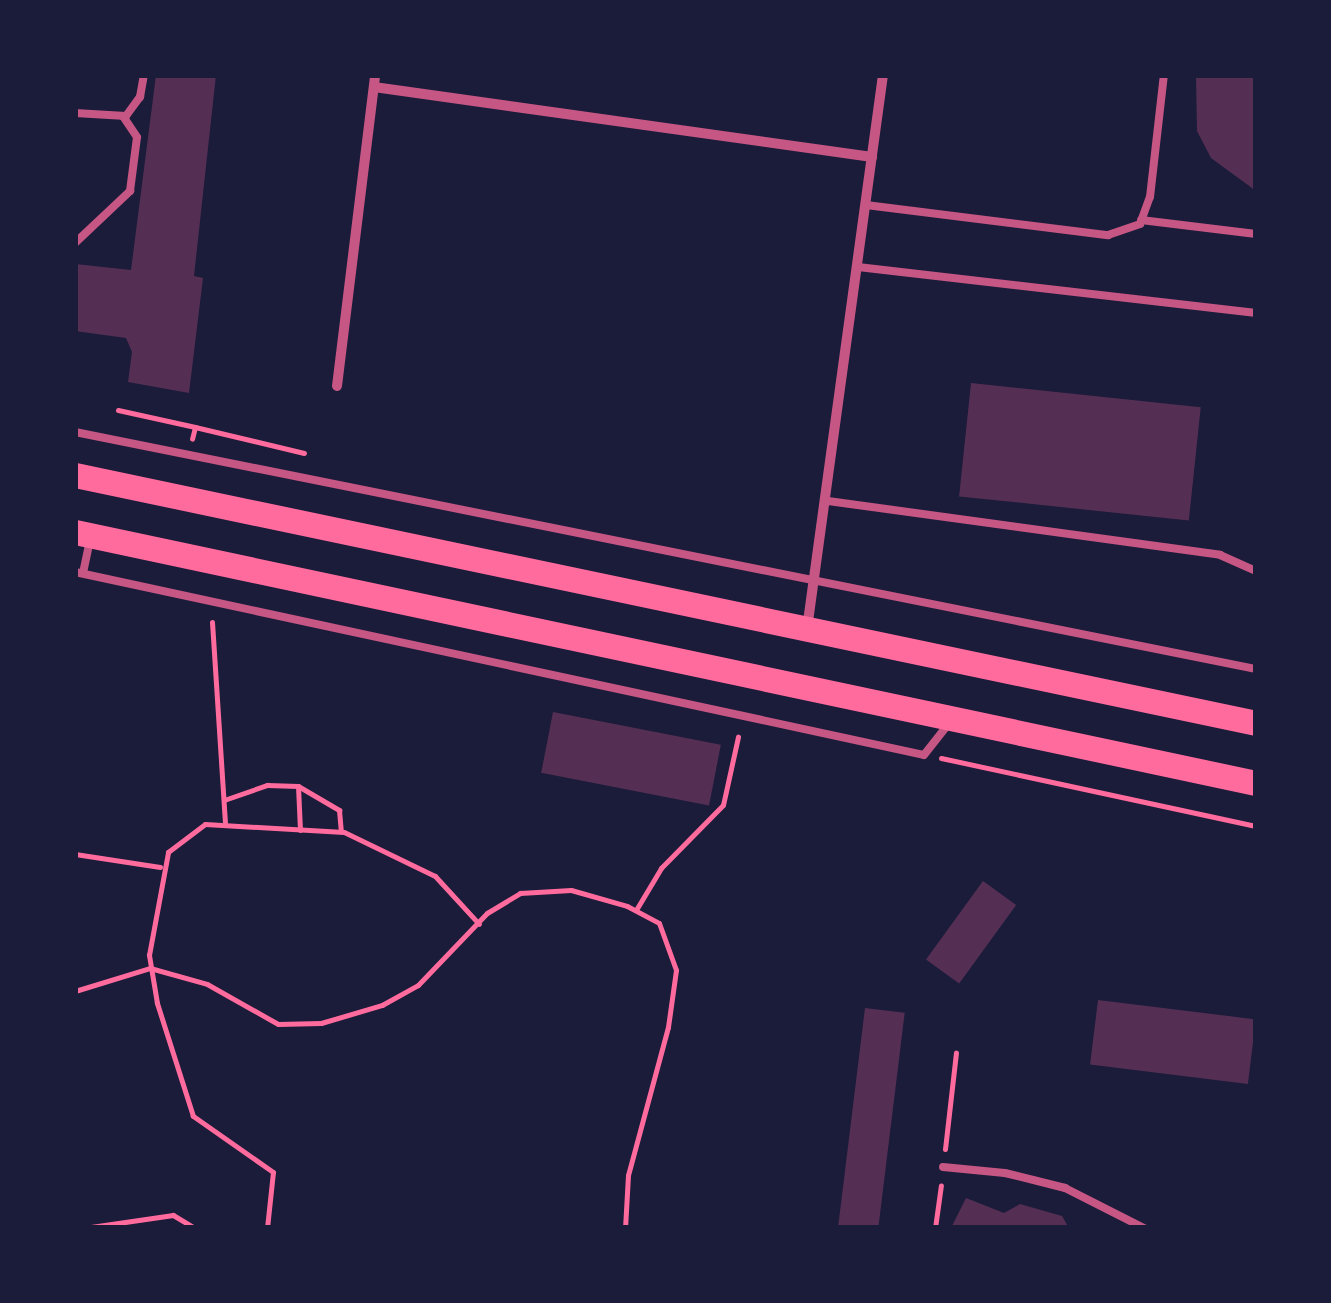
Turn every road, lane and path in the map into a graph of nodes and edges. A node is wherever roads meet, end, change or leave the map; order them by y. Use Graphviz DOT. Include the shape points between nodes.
graph roads {
  1 [pos="144,75"];
  2 [pos="883,75"];
  3 [pos="1164,75"];
  4 [pos="374,81"];
  5 [pos="75,113"];
  6 [pos="123,116"];
  7 [pos="872,158"];
  8 [pos="866,205"];
  9 [pos="1141,220"];
  10 [pos="1256,234"];
  11 [pos="75,243"];
  12 [pos="858,267"];
  13 [pos="1256,314"];
  14 [pos="337,386"];
  15 [pos="195,427"];
  16 [pos="75,432"];
  17 [pos="304,453"];
  18 [pos="75,475"];
  19 [pos="828,501"];
  20 [pos="83,534"];
  21 [pos="1256,571"];
  22 [pos="79,572"];
  23 [pos="815,576"];
  24 [pos="216,622"];
  25 [pos="807,629"];
  26 [pos="1256,669"];
  27 [pos="952,718"];
  28 [pos="1256,722"];
  29 [pos="738,736"];
  30 [pos="924,754"];
  31 [pos="1256,783"];
  32 [pos="298,786"];
  33 [pos="224,800"];
  34 [pos="225,824"];
  35 [pos="1256,826"];
  36 [pos="300,830"];
  37 [pos="341,832"];
  38 [pos="75,854"];
  39 [pos="161,867"];
  40 [pos="636,910"];
  41 [pos="479,924"];
  42 [pos="150,968"];
  43 [pos="75,991"];
  44 [pos="956,1053"];
  45 [pos="943,1167"];
  46 [pos="84,1228"];
  47 [pos="195,1228"];
  48 [pos="267,1228"];
  49 [pos="625,1228"];
  50 [pos="935,1228"];
  51 [pos="1144,1228"];
  1 -- 6 [label="lane" via="135,109"];
  2 -- 7 [label="street"];
  3 -- 9 [label="lane" via="1150,196"];
  4 -- 7 [label="street"];
  4 -- 14 [label="street"];
  5 -- 6 [label="lane"];
  6 -- 11 [label="lane" via="137,137 130,191"];
  7 -- 8 [label="street"];
  8 -- 9 [label="lane" via="1108,235"];
  8 -- 12 [label="street"];
  9 -- 10 [label="lane"];
  12 -- 13 [label="lane"];
  12 -- 19 [label="street"];
  15 -- 17 [label="path"];
  16 -- 23 [label="lane"];
  18 -- 25 [label="main road"];
  19 -- 21 [label="lane" via="1220,555"];
  19 -- 23 [label="street"];
  20 -- 22 [label="lane"];
  20 -- 27 [label="main road"];
  22 -- 30 [label="lane"];
  23 -- 25 [label="street"];
  23 -- 26 [label="lane"];
  24 -- 33 [label="path" via="214,722"];
  25 -- 28 [label="main road"];
  27 -- 30 [label="lane"];
  27 -- 31 [label="main road"];
  29 -- 40 [label="path" via="723,804 661,868"];
  30 -- 35 [label="path"];
  32 -- 33 [label="path" via="268,785"];
  32 -- 36 [label="path"];
  32 -- 37 [label="path" via="339,810"];
  33 -- 34 [label="path"];
  34 -- 36 [label="path"];
  34 -- 39 [label="path" via="187,832"];
  36 -- 37 [label="path"];
  37 -- 41 [label="path" via="435,876"];
  38 -- 39 [label="path"];
  39 -- 42 [label="path"];
  40 -- 41 [label="path" via="601,896 534,890 504,899"];
  40 -- 49 [label="path" via="669,937 676,970 668,1028 628,1175"];
  41 -- 42 [label="path" via="418,985 382,1006 311,1025 267,1020 207,984"];
  42 -- 43 [label="path"];
  42 -- 48 [label="path" via="194,1116 272,1172"];
  44 -- 45 [label="path"];
  45 -- 50 [label="path"];
  45 -- 51 [label="lane" via="1005,1172 1066,1188"];
  46 -- 47 [label="path" via="173,1215"];
}
